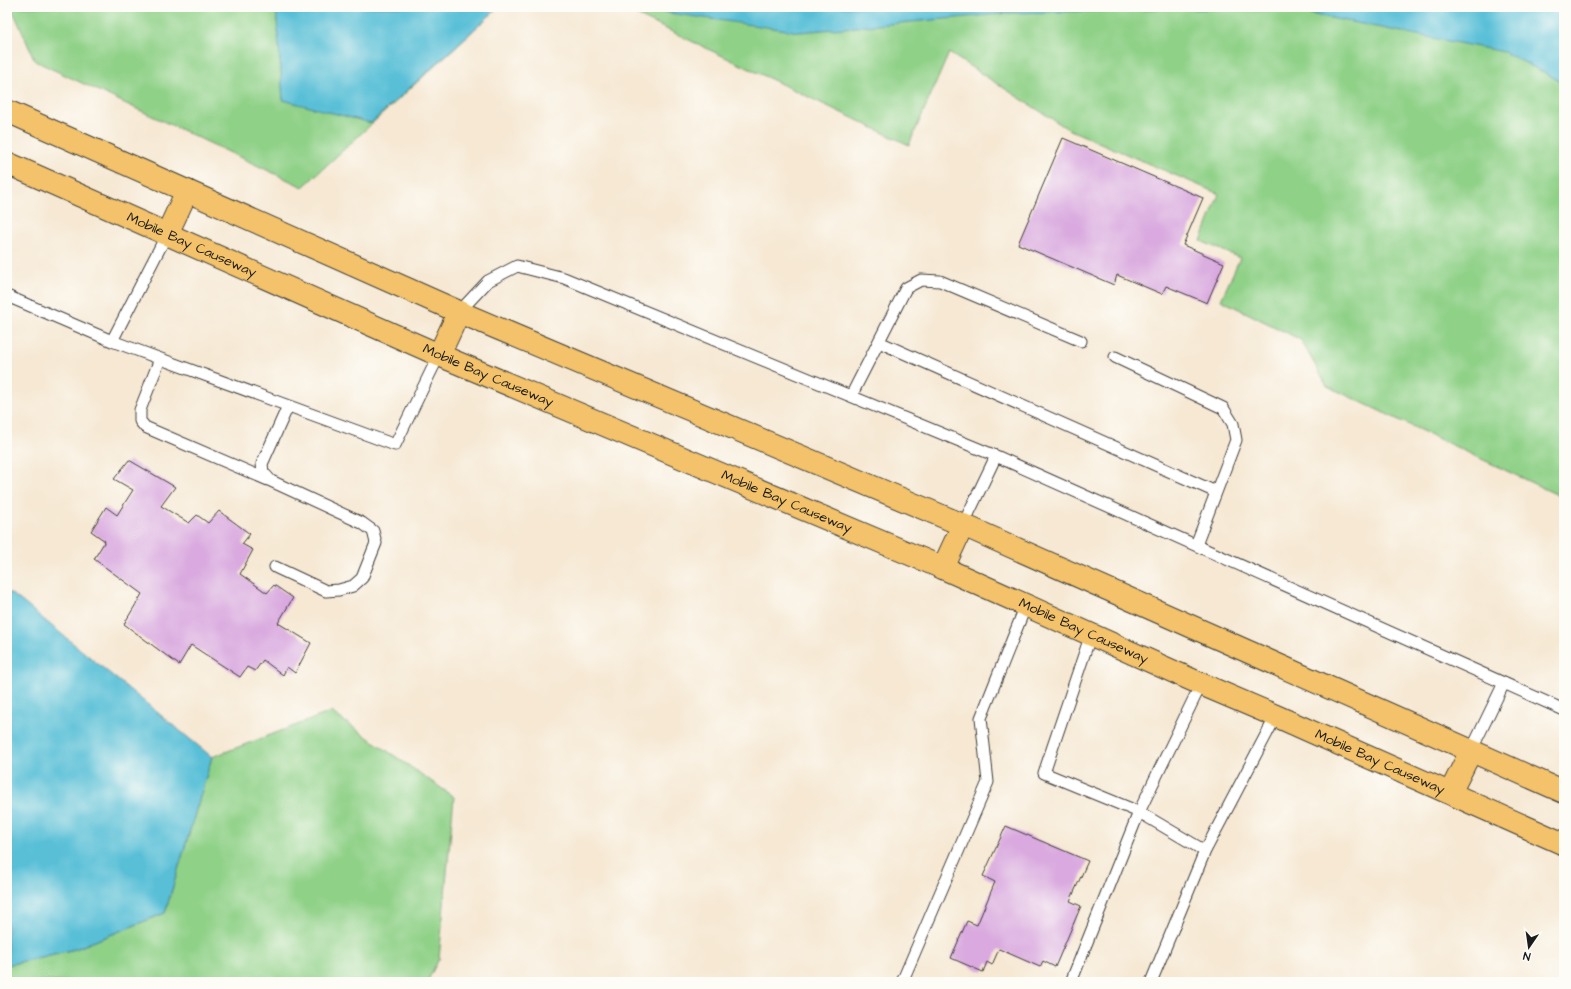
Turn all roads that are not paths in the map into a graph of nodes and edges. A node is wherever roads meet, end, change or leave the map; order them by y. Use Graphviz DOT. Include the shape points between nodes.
graph roads {
  1 [pos="7,111"];
  2 [pos="7,163"];
  3 [pos="187,191"];
  4 [pos="168,234"];
  5 [pos="7,296"];
  6 [pos="459,312"];
  7 [pos="112,340"];
  8 [pos="1081,341"];
  9 [pos="879,342"];
  10 [pos="439,355"];
  11 [pos="1115,357"];
  12 [pos="160,359"];
  13 [pos="851,396"];
  14 [pos="288,406"];
  15 [pos="996,456"];
  16 [pos="271,481"];
  17 [pos="1216,492"];
  18 [pos="963,526"];
  19 [pos="1196,546"];
  20 [pos="275,567"];
  21 [pos="943,568"];
  22 [pos="1026,605"];
  23 [pos="1091,634"];
  24 [pos="1504,683"];
  25 [pos="1201,684"];
  26 [pos="1564,710"];
  27 [pos="1276,716"];
  28 [pos="1471,751"];
  29 [pos="1564,792"];
  30 [pos="1450,794"];
  31 [pos="1139,812"];
  32 [pos="1564,844"];
  33 [pos="1205,851"];
  34 [pos="902,982"];
  35 [pos="1071,982"];
  36 [pos="1151,982"];
  1 -- 3 [label="main road"];
  2 -- 4 [label="main road, Mobile Bay Causeway"];
  3 -- 4 [label="main road"];
  3 -- 6 [label="main road"];
  4 -- 7 [label="lane"];
  4 -- 10 [label="main road, Mobile Bay Causeway"];
  5 -- 7 [label="lane"];
  6 -- 10 [label="main road"];
  6 -- 13 [label="lane" via="488,281 517,266 564,278"];
  6 -- 18 [label="main road"];
  7 -- 12 [label="lane"];
  8 -- 9 [label="lane" via="940,281 921,280 906,288"];
  9 -- 13 [label="lane"];
  9 -- 17 [label="lane"];
  10 -- 14 [label="lane" via="395,445"];
  10 -- 21 [label="main road, Mobile Bay Causeway"];
  11 -- 17 [label="lane" via="1224,408 1233,424 1236,440"];
  12 -- 14 [label="lane"];
  12 -- 16 [label="lane" via="140,410 140,421 145,427"];
  13 -- 15 [label="lane"];
  14 -- 16 [label="lane" via="262,464 262,472"];
  15 -- 18 [label="lane"];
  15 -- 19 [label="lane"];
  16 -- 20 [label="lane" via="362,523 373,531 376,543 362,578 353,586 339,590 326,591"];
  17 -- 19 [label="lane"];
  18 -- 21 [label="main road"];
  18 -- 28 [label="main road"];
  19 -- 24 [label="lane"];
  21 -- 22 [label="main road, Mobile Bay Causeway"];
  22 -- 23 [label="main road, Mobile Bay Causeway"];
  22 -- 34 [label="lane" via="981,718 988,782"];
  23 -- 25 [label="main road, Mobile Bay Causeway"];
  23 -- 31 [label="lane" via="1044,773"];
  24 -- 26 [label="lane"];
  24 -- 28 [label="lane"];
  25 -- 27 [label="main road, Mobile Bay Causeway"];
  25 -- 31 [label="lane"];
  27 -- 30 [label="main road, Mobile Bay Causeway"];
  27 -- 33 [label="lane"];
  28 -- 29 [label="main road"];
  28 -- 30 [label="main road"];
  30 -- 32 [label="main road, Mobile Bay Causeway"];
  31 -- 33 [label="lane"];
  31 -- 35 [label="lane"];
  33 -- 36 [label="lane"];
}
